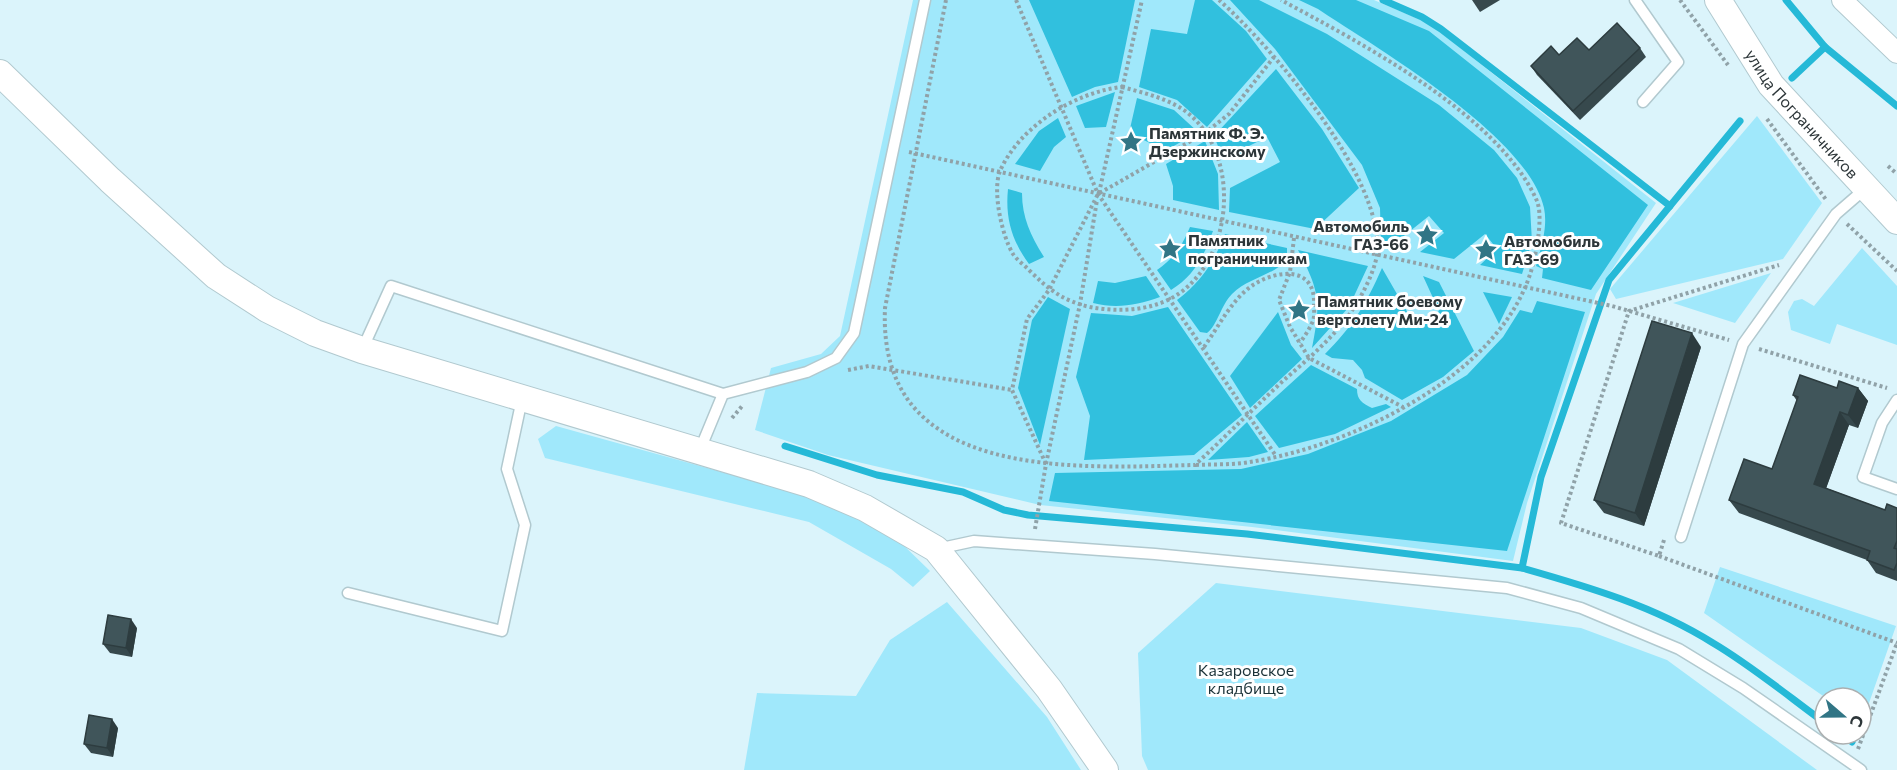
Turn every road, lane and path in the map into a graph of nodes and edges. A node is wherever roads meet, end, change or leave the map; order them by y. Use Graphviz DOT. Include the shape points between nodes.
graph roads {
  1 [pos="925,0"];
  2 [pos="946,0"];
  3 [pos="1016,0"];
  4 [pos="1142,0"];
  5 [pos="1219,0"];
  6 [pos="1281,0"];
  7 [pos="1635,0"];
  8 [pos="1680,0"];
  9 [pos="1718,0"];
  10 [pos="1842,0"];
  11 [pos="1897,53"];
  12 [pos="1274,57"];
  13 [pos="1730,68"];
  14 [pos="0,73"];
  15 [pos="1122,87"];
  16 [pos="1642,102"];
  17 [pos="1062,108"];
  18 [pos="1765,116"];
  19 [pos="1204,133"];
  20 [pos="894,148"];
  21 [pos="917,154"];
  22 [pos="1888,166"];
  23 [pos="999,172"];
  24 [pos="1897,174"];
  25 [pos="1866,188"];
  26 [pos="1098,194"];
  27 [pos="1836,214"];
  28 [pos="1897,221"];
  29 [pos="1221,222"];
  30 [pos="1294,238"];
  31 [pos="1377,255"];
  32 [pos="1897,271"];
  33 [pos="1290,272"];
  34 [pos="1778,273"];
  35 [pos="1527,288"];
  36 [pos="1049,290"];
  37 [pos="1170,299"];
  38 [pos="1080,304"];
  39 [pos="1612,306"];
  40 [pos="1730,340"];
  41 [pos="1300,343"];
  42 [pos="1204,347"];
  43 [pos="362,350"];
  44 [pos="1727,351"];
  45 [pos="1309,358"];
  46 [pos="890,369"];
  47 [pos="843,374"];
  48 [pos="1012,390"];
  49 [pos="723,394"];
  50 [pos="522,398"];
  51 [pos="748,400"];
  52 [pos="1897,400"];
  53 [pos="1403,406"];
  54 [pos="715,412"];
  55 [pos="1248,414"];
  56 [pos="699,452"];
  57 [pos="1276,456"];
  58 [pos="1046,464"];
  59 [pos="1195,465"];
  60 [pos="1897,489"];
  61 [pos="1036,521"];
  62 [pos="1666,533"];
  63 [pos="1681,537"];
  64 [pos="936,549"];
  65 [pos="1659,556"];
  66 [pos="348,594"];
  67 [pos="1897,643"];
  68 [pos="1857,767"];
  69 [pos="1105,770"];
  1 -- 20 [label="lane"];
  2 -- 21 [label="path"];
  3 -- 17 [label="path"];
  4 -- 15 [label="path"];
  5 -- 12 [label="path"];
  6 -- 35 [label="path" via="1435,91 1510,156 1538,204 1538,243"];
  7 -- 16 [label="lane" via="1678,62"];
  8 -- 13 [label="path"];
  9 -- 25 [label="street, улица Пограничников" via="1771,85"];
  10 -- 11 [label="street"];
  12 -- 19 [label="path" via="1229,114"];
  12 -- 31 [label="path" via="1326,123 1360,182 1376,230"];
  14 -- 43 [label="street" via="216,276 267,309 315,333"];
  15 -- 17 [label="path" via="1105,89"];
  15 -- 19 [label="path" via="1174,105 1190,114"];
  15 -- 26 [label="path"];
  17 -- 23 [label="path" via="1019,141"];
  17 -- 26 [label="path"];
  18 -- 27 [label="path"];
  19 -- 26 [label="path"];
  19 -- 29 [label="path" via="1217,156 1225,183"];
  20 -- 21 [label="path"];
  20 -- 49 [label="lane" via="854,333 836,358 807,372"];
  21 -- 23 [label="path"];
  21 -- 46 [label="path" via="885,308 884,336"];
  22 -- 24 [label="path"];
  23 -- 26 [label="path"];
  23 -- 36 [label="path" via="998,204 1014,255"];
  25 -- 27 [label="lane"];
  25 -- 28 [label="street, улица Пограничников"];
  26 -- 29 [label="path"];
  26 -- 36 [label="path"];
  26 -- 37 [label="path"];
  26 -- 38 [label="path"];
  27 -- 32 [label="path"];
  27 -- 63 [label="lane" via="1743,344"];
  29 -- 30 [label="path"];
  29 -- 37 [label="path" via="1203,267"];
  30 -- 31 [label="path"];
  30 -- 33 [label="path"];
  31 -- 35 [label="path"];
  31 -- 45 [label="path" via="1352,312"];
  33 -- 41 [label="path" via="1279,300"];
  33 -- 41 [label="path" via="1305,279 1315,296 1314,321"];
  33 -- 42 [label="path" via="1253,285 1238,298"];
  34 -- 65 [label="path" via="1785,263 1629,311 1561,523"];
  35 -- 39 [label="path"];
  35 -- 53 [label="path" via="1502,328 1465,367"];
  36 -- 38 [label="path"];
  36 -- 48 [label="path" via="1027,319"];
  37 -- 38 [label="path" via="1137,309 1107,310"];
  37 -- 42 [label="path"];
  38 -- 58 [label="path"];
  40 -- 44 [label="path"];
  41 -- 45 [label="path"];
  42 -- 55 [label="path"];
  43 -- 49 [label="lane" via="391,286"];
  43 -- 50 [label="street"];
  45 -- 53 [label="path"];
  45 -- 55 [label="path"];
  46 -- 47 [label="path" via="869,366 852,368"];
  46 -- 48 [label="path"];
  46 -- 58 [label="path" via="905,396 936,429 962,444"];
  48 -- 58 [label="path"];
  49 -- 54 [label="lane"];
  50 -- 56 [label="street"];
  50 -- 66 [label="lane" via="507,470 525,525 502,631"];
  51 -- 54 [label="path" via="732,418"];
  52 -- 60 [label="lane" via="1882,423 1863,477"];
  53 -- 57 [label="path" via="1326,442"];
  54 -- 56 [label="lane"];
  55 -- 57 [label="path"];
  55 -- 59 [label="path"];
  56 -- 64 [label="street" via="809,484 865,508"];
  57 -- 59 [label="path" via="1250,462"];
  58 -- 59 [label="path" via="1090,468"];
  58 -- 61 [label="path"];
  62 -- 65 [label="path"];
  64 -- 68 [label="lane" via="974,542 1155,554 1508,588 1581,608 1679,649"];
  64 -- 69 [label="street" via="1049,689"];
  65 -- 67 [label="path"];
  67 -- 68 [label="path"];
}
